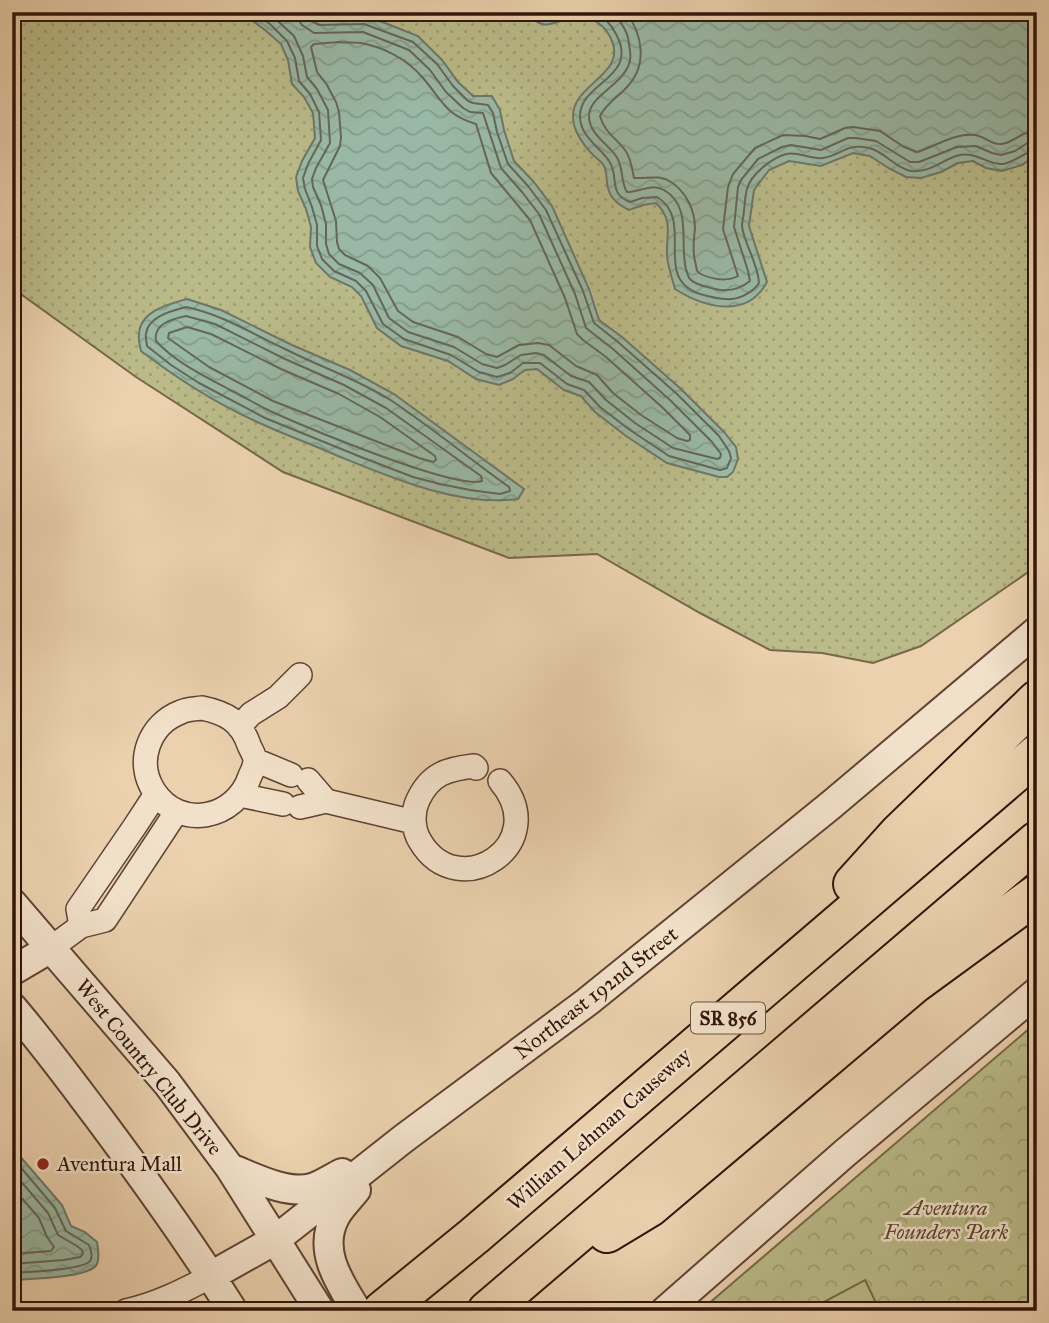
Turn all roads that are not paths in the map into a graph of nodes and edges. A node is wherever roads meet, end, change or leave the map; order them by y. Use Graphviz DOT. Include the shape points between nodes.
graph roads {
  1 [pos="1037,631"];
  2 [pos="300,675"];
  3 [pos="1037,700"];
  4 [pos="239,727"];
  5 [pos="1037,754"];
  6 [pos="255,760"];
  7 [pos="476,768"];
  8 [pos="500,781"];
  9 [pos="156,794"];
  10 [pos="240,795"];
  11 [pos="326,801"];
  12 [pos="177,811"];
  13 [pos="414,822"];
  14 [pos="1037,841"];
  15 [pos="1037,894"];
  16 [pos="12,903"];
  17 [pos="81,926"];
  18 [pos="51,948"];
  19 [pos="12,971"];
  20 [pos="1037,992"];
  21 [pos="752,998"];
  22 [pos="12,1007"];
  23 [pos="403,1139"];
  24 [pos="230,1168"];
  25 [pos="275,1240"];
  26 [pos="211,1276"];
  27 [pos="499,1300"];
  28 [pos="126,1311"];
  29 [pos="233,1311"];
  30 [pos="320,1311"];
  31 [pos="357,1311"];
  32 [pos="382,1311"];
  33 [pos="665,1311"];
  1 -- 23 [label="street, Northeast 192nd Street" via="682,927"];
  2 -- 4 [label="street"];
  3 -- 21 [label="highway" via="899,833"];
  4 -- 6 [label="street"];
  4 -- 9 [label="street" via="220,712 202,708 183,710 167,719 146,749 145,767"];
  5 -- 21 [label="highway, William Lehman Causeway / SR 856"];
  6 -- 10 [label="street"];
  6 -- 11 [label="street" via="299,777"];
  7 -- 13 [label="street" via="449,770 434,778 416,805"];
  8 -- 13 [label="street" via="516,807 516,824 512,840 487,864 471,869 439,862 422,845"];
  9 -- 12 [label="street"];
  9 -- 17 [label="street" via="78,909"];
  10 -- 11 [label="street" via="291,805"];
  10 -- 12 [label="street" via="223,810 206,815"];
  11 -- 13 [label="street"];
  12 -- 17 [label="street" via="105,920"];
  14 -- 27 [label="highway, SR 856"];
  15 -- 27 [label="highway" via="905,991 650,1207"];
  16 -- 18 [label="street, West Country Club Drive"];
  17 -- 18 [label="street"];
  18 -- 19 [label="street"];
  18 -- 24 [label="street, West Country Club Drive" via="167,1083"];
  20 -- 33 [label="street"];
  21 -- 32 [label="highway, William Lehman Causeway / SR 856"];
  22 -- 26 [label="street" via="114,1138"];
  23 -- 24 [label="street" via="310,1188 282,1187"];
  23 -- 25 [label="street, Northeast 192nd Street"];
  23 -- 31 [label="street" via="342,1206 329,1232 332,1268"];
  24 -- 25 [label="street, West Country Club Drive"];
  25 -- 26 [label="street, Northeast 192nd Street"];
  25 -- 30 [label="street, West Country Club Drive"];
  26 -- 28 [label="street, Northeast 192nd Street" via="166,1299"];
  26 -- 29 [label="street"];
}
